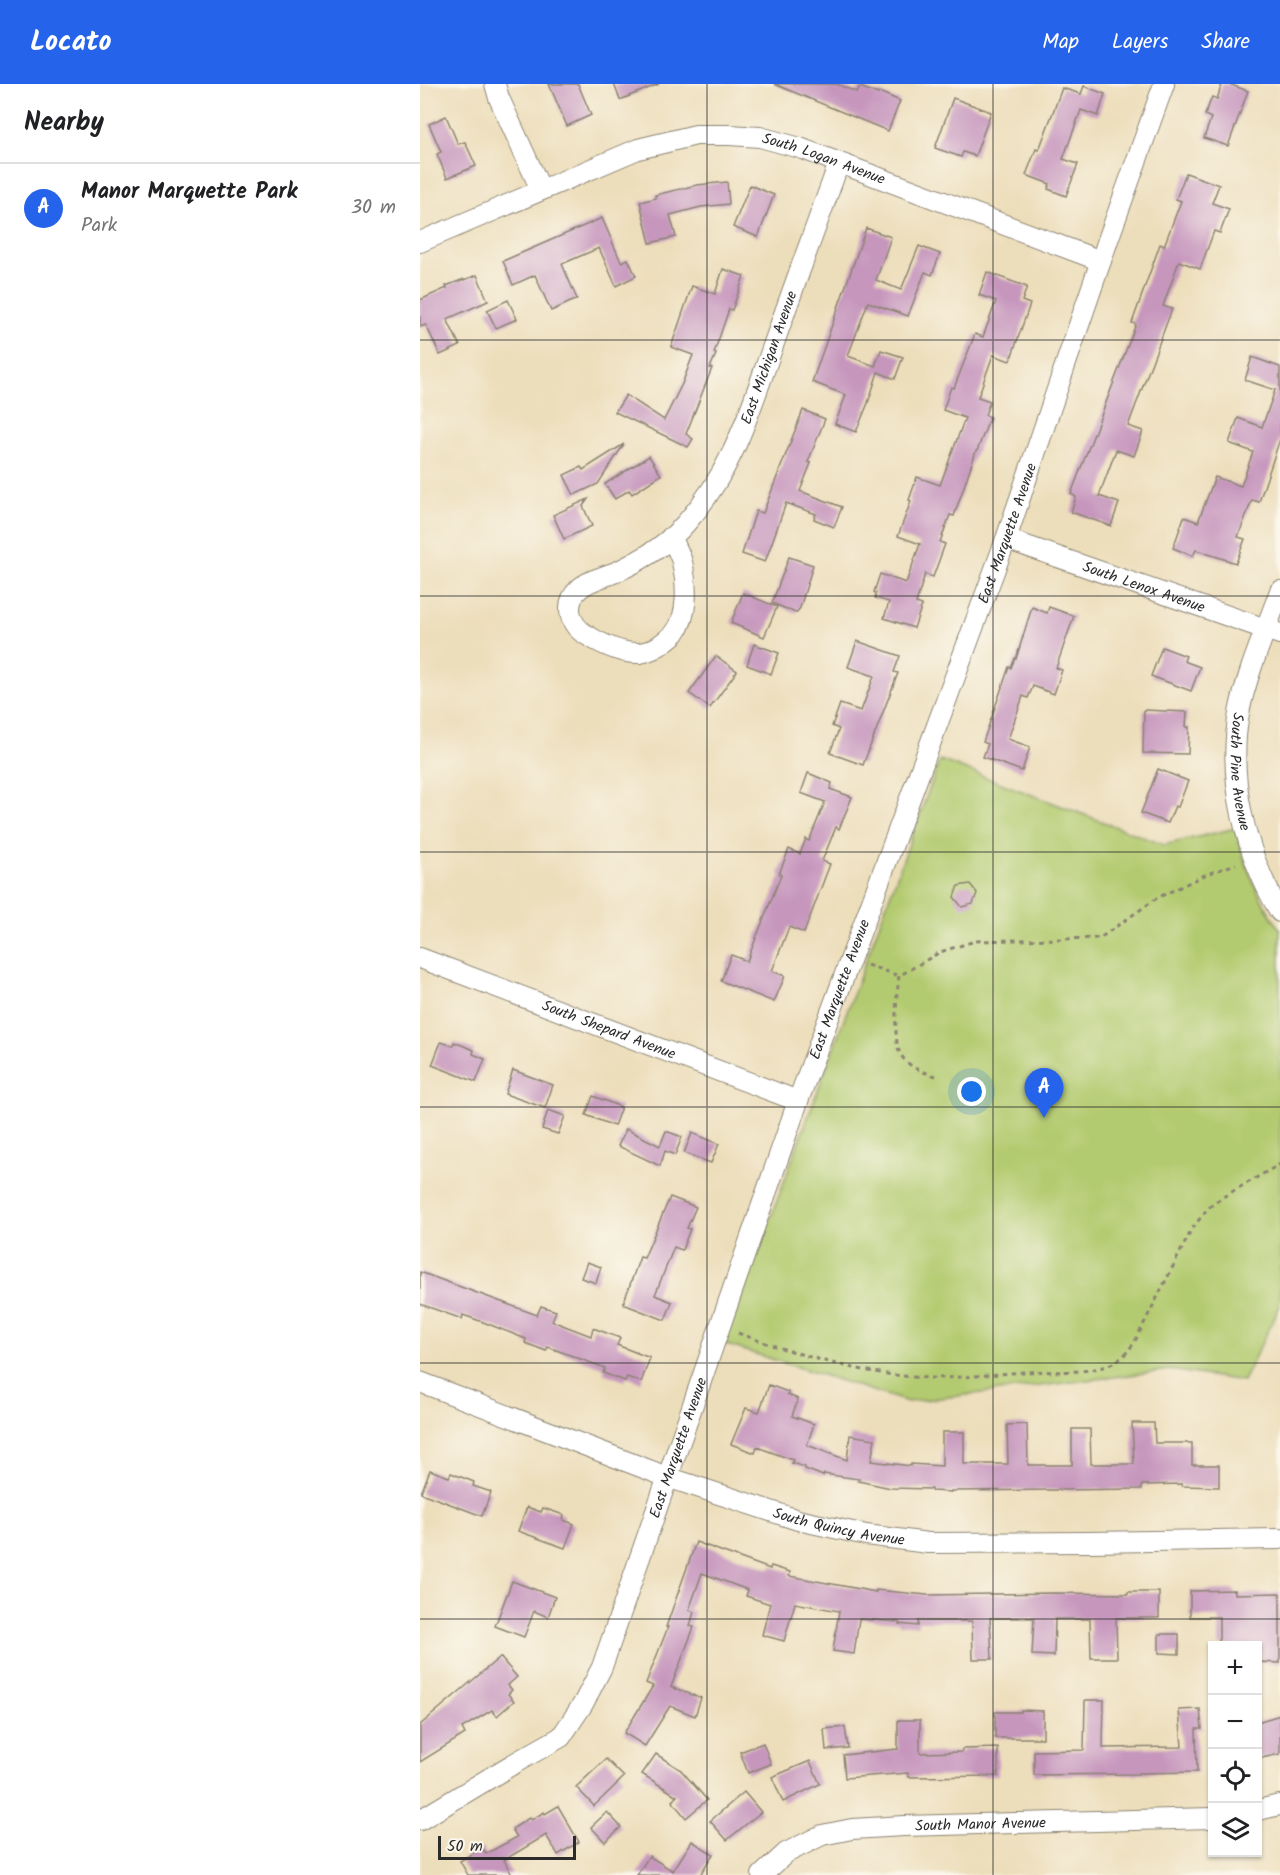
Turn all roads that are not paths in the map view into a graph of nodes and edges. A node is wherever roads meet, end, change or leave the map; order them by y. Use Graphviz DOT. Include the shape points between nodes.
graph roads {
  1 [pos="495,84"];
  2 [pos="1164,84"];
  3 [pos="839,163"];
  4 [pos="541,190"];
  5 [pos="420,242"];
  6 [pos="1101,261"];
  7 [pos="671,537"];
  8 [pos="1006,539"];
  9 [pos="1280,591"];
  10 [pos="1273,631"];
  11 [pos="1280,912"];
  12 [pos="420,958"];
  13 [pos="798,1101"];
  14 [pos="420,1382"];
  15 [pos="667,1477"];
  16 [pos="1280,1539"];
  17 [pos="1280,1805"];
  18 [pos="1262,1809"];
  19 [pos="1208,1818"];
  20 [pos="420,1820"];
  21 [pos="762,1875"];
  1 -- 4 [label="street"];
  2 -- 6 [label="street, East Marquette Avenue"];
  3 -- 4 [label="street, South Logan Avenue" via="760,137 696,135 638,149"];
  3 -- 6 [label="street, South Logan Avenue"];
  3 -- 7 [label="street, East Michigan Avenue" via="732,457 710,493"];
  4 -- 5 [label="street, South Logan Avenue"];
  6 -- 8 [label="street, East Marquette Avenue"];
  7 -- 7 [label="street, East Michigan Avenue" via="644,558 578,589 569,613 580,631 609,647 636,653 660,646 675,633 686,596 681,559"];
  8 -- 10 [label="street, South Lenox Avenue"];
  8 -- 13 [label="street, East Marquette Avenue"];
  9 -- 10 [label="street, South Pine Avenue"];
  10 -- 11 [label="street, South Pine Avenue" via="1245,689 1239,715 1237,776 1240,808 1255,861"];
  12 -- 13 [label="street, South Shepard Avenue"];
  13 -- 15 [label="street, East Marquette Avenue"];
  14 -- 15 [label="street, South Quincy Avenue"];
  15 -- 16 [label="street, South Quincy Avenue" via="798,1520 928,1543"];
  15 -- 20 [label="street, East Marquette Avenue" via="602,1667 561,1737"];
  17 -- 18 [label="street"];
  19 -- 21 [label="street, South Manor Avenue" via="852,1829 822,1835 786,1853"];
}
